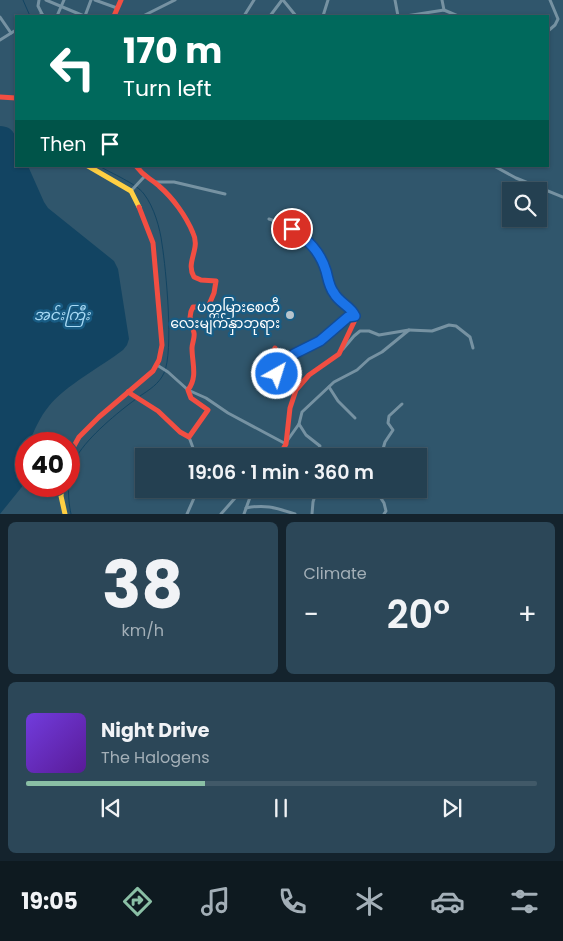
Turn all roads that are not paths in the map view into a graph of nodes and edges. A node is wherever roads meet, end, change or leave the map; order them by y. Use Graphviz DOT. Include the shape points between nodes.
graph roads {
  1 [pos="39,0"];
  2 [pos="46,0"];
  3 [pos="64,0"];
  4 [pos="93,0"];
  5 [pos="120,0"];
  6 [pos="175,0"];
  7 [pos="254,0"];
  8 [pos="282,0"];
  9 [pos="328,0"];
  10 [pos="395,0"];
  11 [pos="442,0"];
  12 [pos="550,0"];
  13 [pos="61,7"];
  14 [pos="117,8"];
  15 [pos="444,10"];
  16 [pos="41,15"];
  17 [pos="57,15"];
  18 [pos="81,15"];
  19 [pos="85,15"];
  20 [pos="114,15"];
  21 [pos="145,15"];
  22 [pos="245,15"];
  23 [pos="271,15"];
  24 [pos="295,15"];
  25 [pos="323,15"];
  26 [pos="398,15"];
  27 [pos="412,15"];
  28 [pos="456,15"];
  29 [pos="0,17"];
  30 [pos="549,30"];
  31 [pos="15,31"];
  32 [pos="11,33"];
  33 [pos="0,40"];
  34 [pos="0,97"];
  35 [pos="15,98"];
  36 [pos="90,167"];
  37 [pos="139,167"];
  38 [pos="496,167"];
  39 [pos="144,177"];
  40 [pos="154,182"];
  41 [pos="133,189"];
  42 [pos="225,194"];
  43 [pos="563,197"];
  44 [pos="269,219"];
  45 [pos="355,316"];
  46 [pos="410,330"];
  47 [pos="275,348"];
  48 [pos="473,348"];
  49 [pos="339,354"];
  50 [pos="157,365"];
  51 [pos="329,387"];
  52 [pos="188,390"];
  53 [pos="128,392"];
  54 [pos="402,404"];
  55 [pos="355,418"];
  56 [pos="299,424"];
  57 [pos="80,436"];
  58 [pos="189,437"];
  59 [pos="286,443"];
  60 [pos="193,448"];
  61 [pos="284,448"];
  62 [pos="319,448"];
  63 [pos="384,448"];
  64 [pos="62,497"];
  65 [pos="194,498"];
  66 [pos="236,498"];
  67 [pos="250,498"];
  68 [pos="314,498"];
  69 [pos="380,498"];
  70 [pos="246,508"];
  71 [pos="65,514"];
  72 [pos="187,514"];
  73 [pos="221,514"];
  74 [pos="244,514"];
  75 [pos="295,514"];
  76 [pos="312,514"];
  77 [pos="384,514"];
  1 -- 16 [label="street"];
  2 -- 13 [label="street"];
  3 -- 13 [label="street"];
  4 -- 14 [label="street"];
  4 -- 19 [label="street"];
  5 -- 14 [label="street"];
  6 -- 21 [label="street"];
  7 -- 22 [label="street"];
  8 -- 23 [label="street"];
  8 -- 24 [label="street"];
  9 -- 25 [label="street"];
  10 -- 26 [label="street"];
  11 -- 15 [label="street"];
  12 -- 30 [label="street" via="558,19"];
  13 -- 17 [label="street"];
  13 -- 18 [label="street"];
  14 -- 20 [label="street"];
  15 -- 27 [label="street"];
  15 -- 28 [label="street"];
  29 -- 32 [label="street"];
  31 -- 32 [label="street"];
  32 -- 33 [label="street"];
  34 -- 35 [label="street"];
  36 -- 41 [label="street"];
  37 -- 39 [label="street"];
  38 -- 43 [label="street"];
  39 -- 40 [label="street"];
  39 -- 41 [label="street"];
  40 -- 42 [label="street" via="174,182"];
  40 -- 52 [label="street" via="165,192 193,232 196,245 190,259 192,274 200,280 216,281 208,307 196,306 191,311 194,362 193,383"];
  41 -- 50 [label="street" via="153,243 162,336"];
  44 -- 45 [label="street" via="280,222 310,242 323,262 332,291"];
  45 -- 47 [label="street" via="348,317 320,341 294,354 270,378 264,369"];
  45 -- 49 [label="street"];
  46 -- 48 [label="street" via="432,331 456,326 470,337"];
  46 -- 49 [label="street" via="379,335 360,331"];
  46 -- 51 [label="street"];
  49 -- 59 [label="street" via="309,375 296,390 290,408"];
  50 -- 52 [label="street"];
  50 -- 53 [label="street"];
  51 -- 55 [label="street"];
  51 -- 56 [label="street" via="302,412"];
  52 -- 58 [label="street" via="191,398 208,410"];
  52 -- 59 [label="street"];
  53 -- 57 [label="street"];
  53 -- 58 [label="street" via="160,412"];
  54 -- 63 [label="street" via="389,416 388,423 393,430"];
  56 -- 59 [label="street"];
  56 -- 62 [label="street"];
  58 -- 60 [label="street"];
  59 -- 61 [label="street"];
  64 -- 71 [label="street"];
  65 -- 72 [label="street"];
  66 -- 73 [label="street"];
  67 -- 70 [label="street"];
  68 -- 76 [label="street"];
  69 -- 77 [label="street" via="385,506"];
  70 -- 74 [label="street"];
  70 -- 75 [label="street" via="271,506"];
}
